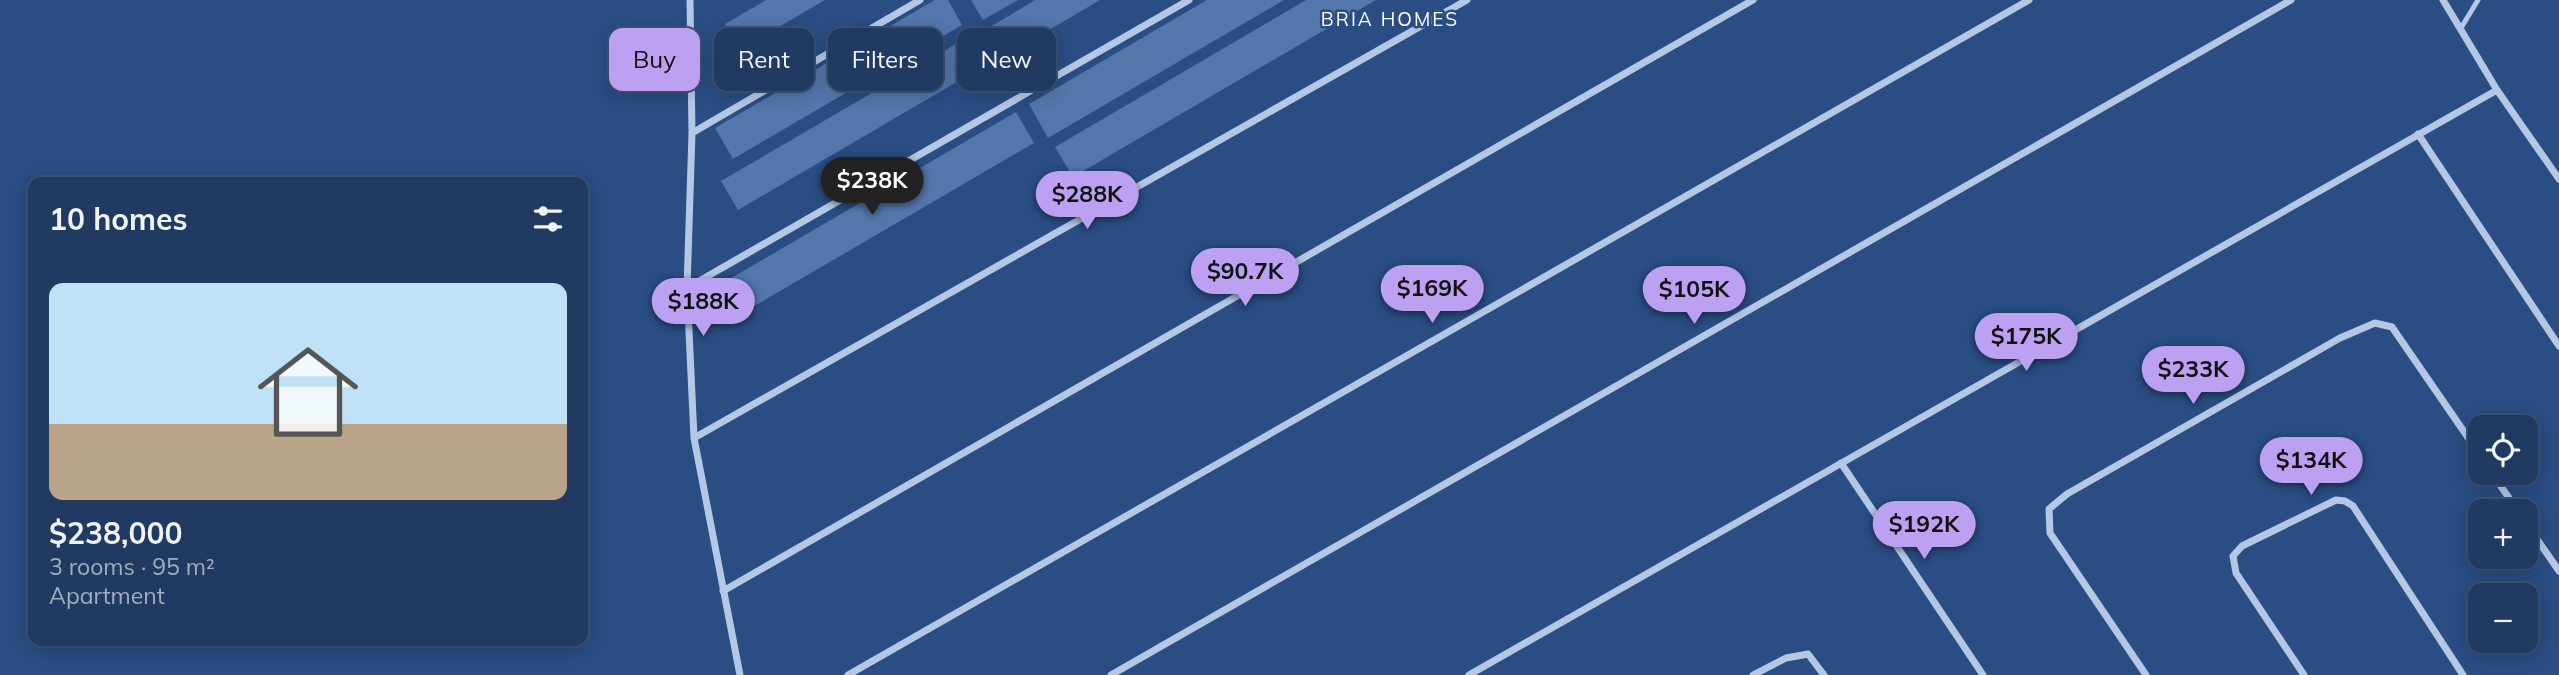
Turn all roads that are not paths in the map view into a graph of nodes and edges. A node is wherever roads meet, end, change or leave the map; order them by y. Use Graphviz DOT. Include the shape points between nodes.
graph roads {
  1 [pos="690,0"];
  2 [pos="920,0"];
  3 [pos="1189,0"];
  4 [pos="1467,0"];
  5 [pos="1753,0"];
  6 [pos="2028,0"];
  7 [pos="2291,0"];
  8 [pos="2443,0"];
  9 [pos="2478,0"];
  10 [pos="2461,28"];
  11 [pos="2497,90"];
  12 [pos="692,133"];
  13 [pos="2418,134"];
  14 [pos="2559,179"];
  15 [pos="687,288"];
  16 [pos="2559,346"];
  17 [pos="2468,438"];
  18 [pos="694,439"];
  19 [pos="1841,463"];
  20 [pos="2538,541"];
  21 [pos="2559,571"];
  22 [pos="723,591"];
  23 [pos="740,675"];
  24 [pos="848,675"];
  25 [pos="1111,675"];
  26 [pos="1469,675"];
  27 [pos="1753,675"];
  28 [pos="1824,675"];
  29 [pos="1983,675"];
  30 [pos="2146,675"];
  31 [pos="2304,675"];
  32 [pos="2463,675"];
  1 -- 12 [label="street"];
  2 -- 12 [label="street"];
  3 -- 15 [label="street"];
  4 -- 18 [label="street"];
  5 -- 22 [label="street"];
  6 -- 24 [label="street"];
  7 -- 25 [label="street"];
  8 -- 10 [label="street"];
  9 -- 10 [label="lane"];
  10 -- 11 [label="street"];
  11 -- 13 [label="street"];
  11 -- 14 [label="street"];
  12 -- 15 [label="street"];
  13 -- 16 [label="street"];
  13 -- 19 [label="street"];
  15 -- 18 [label="street"];
  17 -- 30 [label="street" via="2392,327 2375,323 2340,338 2067,495 2049,509 2050,533"];
  18 -- 22 [label="street"];
  19 -- 26 [label="street"];
  19 -- 29 [label="street"];
  20 -- 21 [label="street"];
  22 -- 23 [label="street"];
  27 -- 28 [label="street" via="1786,657 1808,654"];
  31 -- 32 [label="street" via="2236,573 2233,556 2242,546 2336,500 2353,506"];
}
